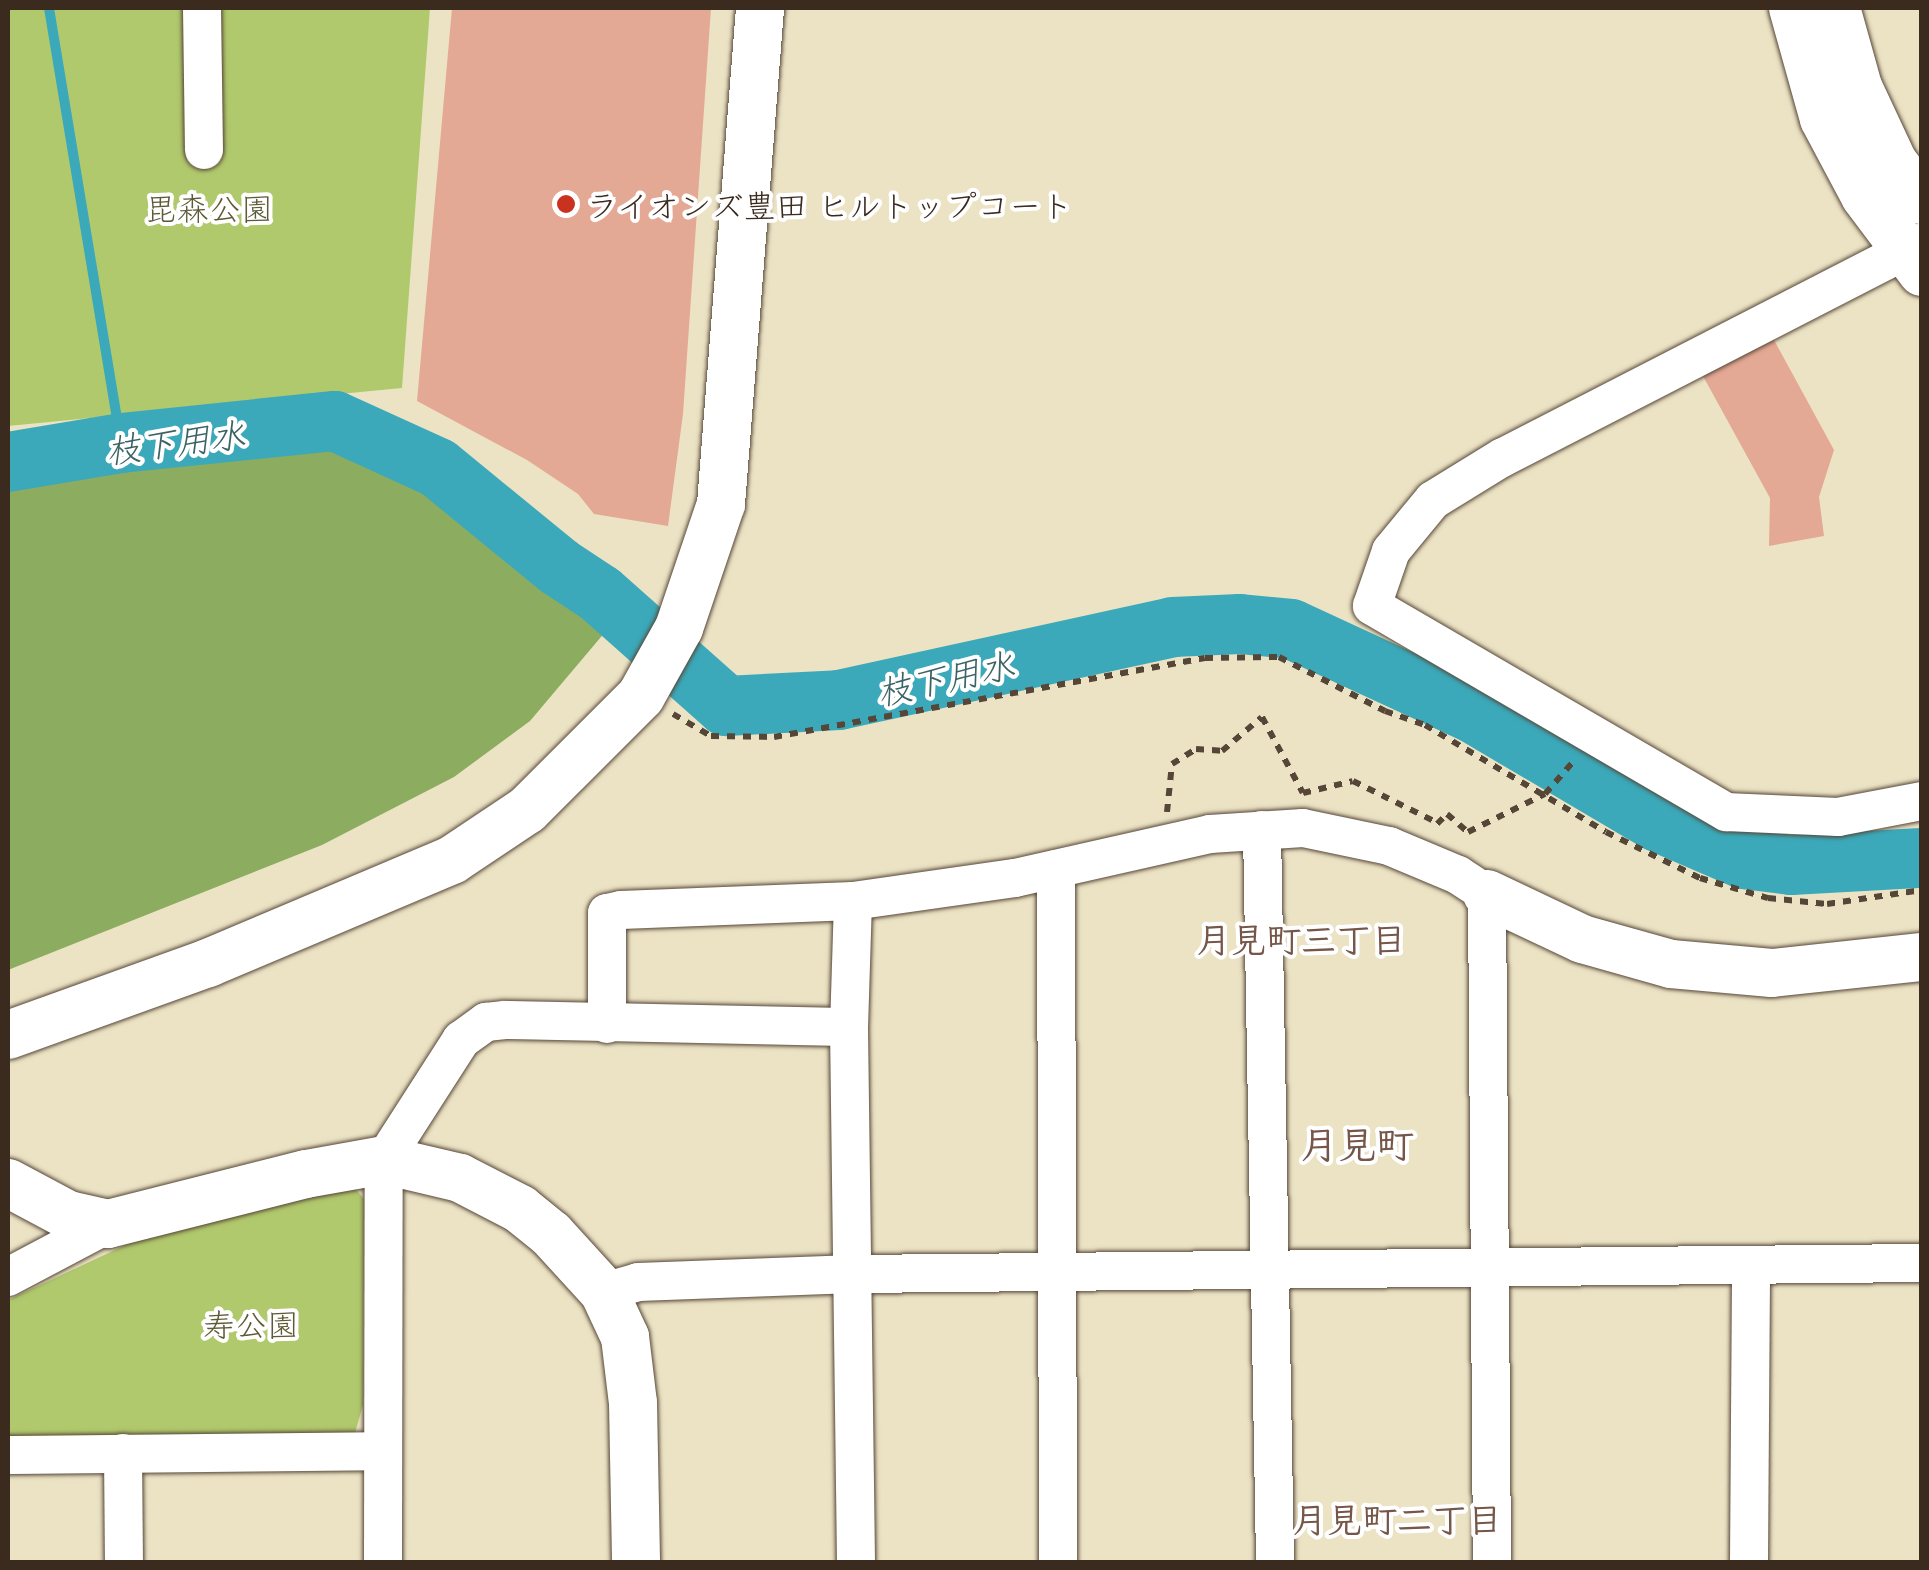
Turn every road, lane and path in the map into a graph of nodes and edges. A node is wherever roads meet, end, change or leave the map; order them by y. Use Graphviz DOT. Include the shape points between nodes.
graph roads {
  1 [pos="202,8"];
  2 [pos="760,8"];
  3 [pos="1793,8"];
  4 [pos="1836,8"];
  5 [pos="204,150"];
  6 [pos="1922,200"];
  7 [pos="1915,254"];
  8 [pos="657,668"];
  9 [pos="1545,794"];
  10 [pos="1922,800"];
  11 [pos="1438,823"];
  12 [pos="1262,830"];
  13 [pos="1169,843"];
  14 [pos="1417,858"];
  15 [pos="1056,869"];
  16 [pos="1922,890"];
  17 [pos="1488,894"];
  18 [pos="852,901"];
  19 [pos="1922,958"];
  20 [pos="608,1024"];
  21 [pos="848,1027"];
  22 [pos="8,1035"];
  23 [pos="384,1160"];
  24 [pos="8,1183"];
  25 [pos="108,1224"];
  26 [pos="1922,1263"];
  27 [pos="1751,1265"];
  28 [pos="1489,1269"];
  29 [pos="1270,1271"];
  30 [pos="854,1274"];
  31 [pos="1054,1276"];
  32 [pos="8,1277"];
  33 [pos="604,1292"];
  34 [pos="381,1450"];
  35 [pos="123,1453"];
  36 [pos="8,1455"];
  37 [pos="124,1562"];
  38 [pos="383,1562"];
  39 [pos="636,1562"];
  40 [pos="856,1562"];
  41 [pos="1058,1562"];
  42 [pos="1274,1562"];
  43 [pos="1492,1562"];
  44 [pos="1749,1562"];
  1 -- 5 [label="street"];
  2 -- 8 [label="street" via="722,504 699,579"];
  3 -- 7 [label="street" via="1824,119 1864,196"];
  4 -- 6 [label="street" via="1858,88 1892,162"];
  7 -- 10 [label="street" via="1503,457 1433,500 1391,551 1372,606 1726,812 1838,817"];
  8 -- 9 [label="path" via="711,736 774,737 1205,658 1278,657 1426,725"];
  8 -- 22 [label="street" via="528,810 452,860 208,963"];
  9 -- 11 [label="path" via="1468,832 1447,814"];
  9 -- 16 [label="path" via="1700,878 1768,898 1827,904"];
  11 -- 13 [label="path" via="1353,781 1303,793 1262,717 1222,750 1196,750 1172,764"];
  11 -- 14 [label="path" via="1423,837"];
  12 -- 13 [label="street"];
  12 -- 14 [label="street" via="1302,828"];
  12 -- 29 [label="street"];
  13 -- 15 [label="street"];
  14 -- 17 [label="street"];
  15 -- 18 [label="street"];
  15 -- 31 [label="street"];
  17 -- 19 [label="street" via="1582,939 1688,967 1772,973"];
  17 -- 28 [label="street"];
  18 -- 20 [label="street" via="606,913"];
  18 -- 21 [label="street"];
  20 -- 21 [label="street"];
  20 -- 23 [label="street" via="486,1022 462,1040"];
  21 -- 30 [label="street"];
  23 -- 25 [label="street"];
  23 -- 33 [label="street" via="460,1178 520,1208"];
  23 -- 34 [label="street"];
  24 -- 25 [label="street" via="68,1215"];
  25 -- 32 [label="street"];
  26 -- 27 [label="street"];
  27 -- 28 [label="street"];
  27 -- 44 [label="street"];
  28 -- 29 [label="street"];
  28 -- 43 [label="street"];
  29 -- 31 [label="street"];
  29 -- 42 [label="street"];
  30 -- 31 [label="street"];
  30 -- 33 [label="street" via="638,1282"];
  30 -- 40 [label="street"];
  31 -- 41 [label="street"];
  33 -- 39 [label="street" via="625,1337 631,1372"];
  34 -- 35 [label="street"];
  34 -- 38 [label="street"];
  35 -- 36 [label="street"];
  35 -- 37 [label="street"];
}
